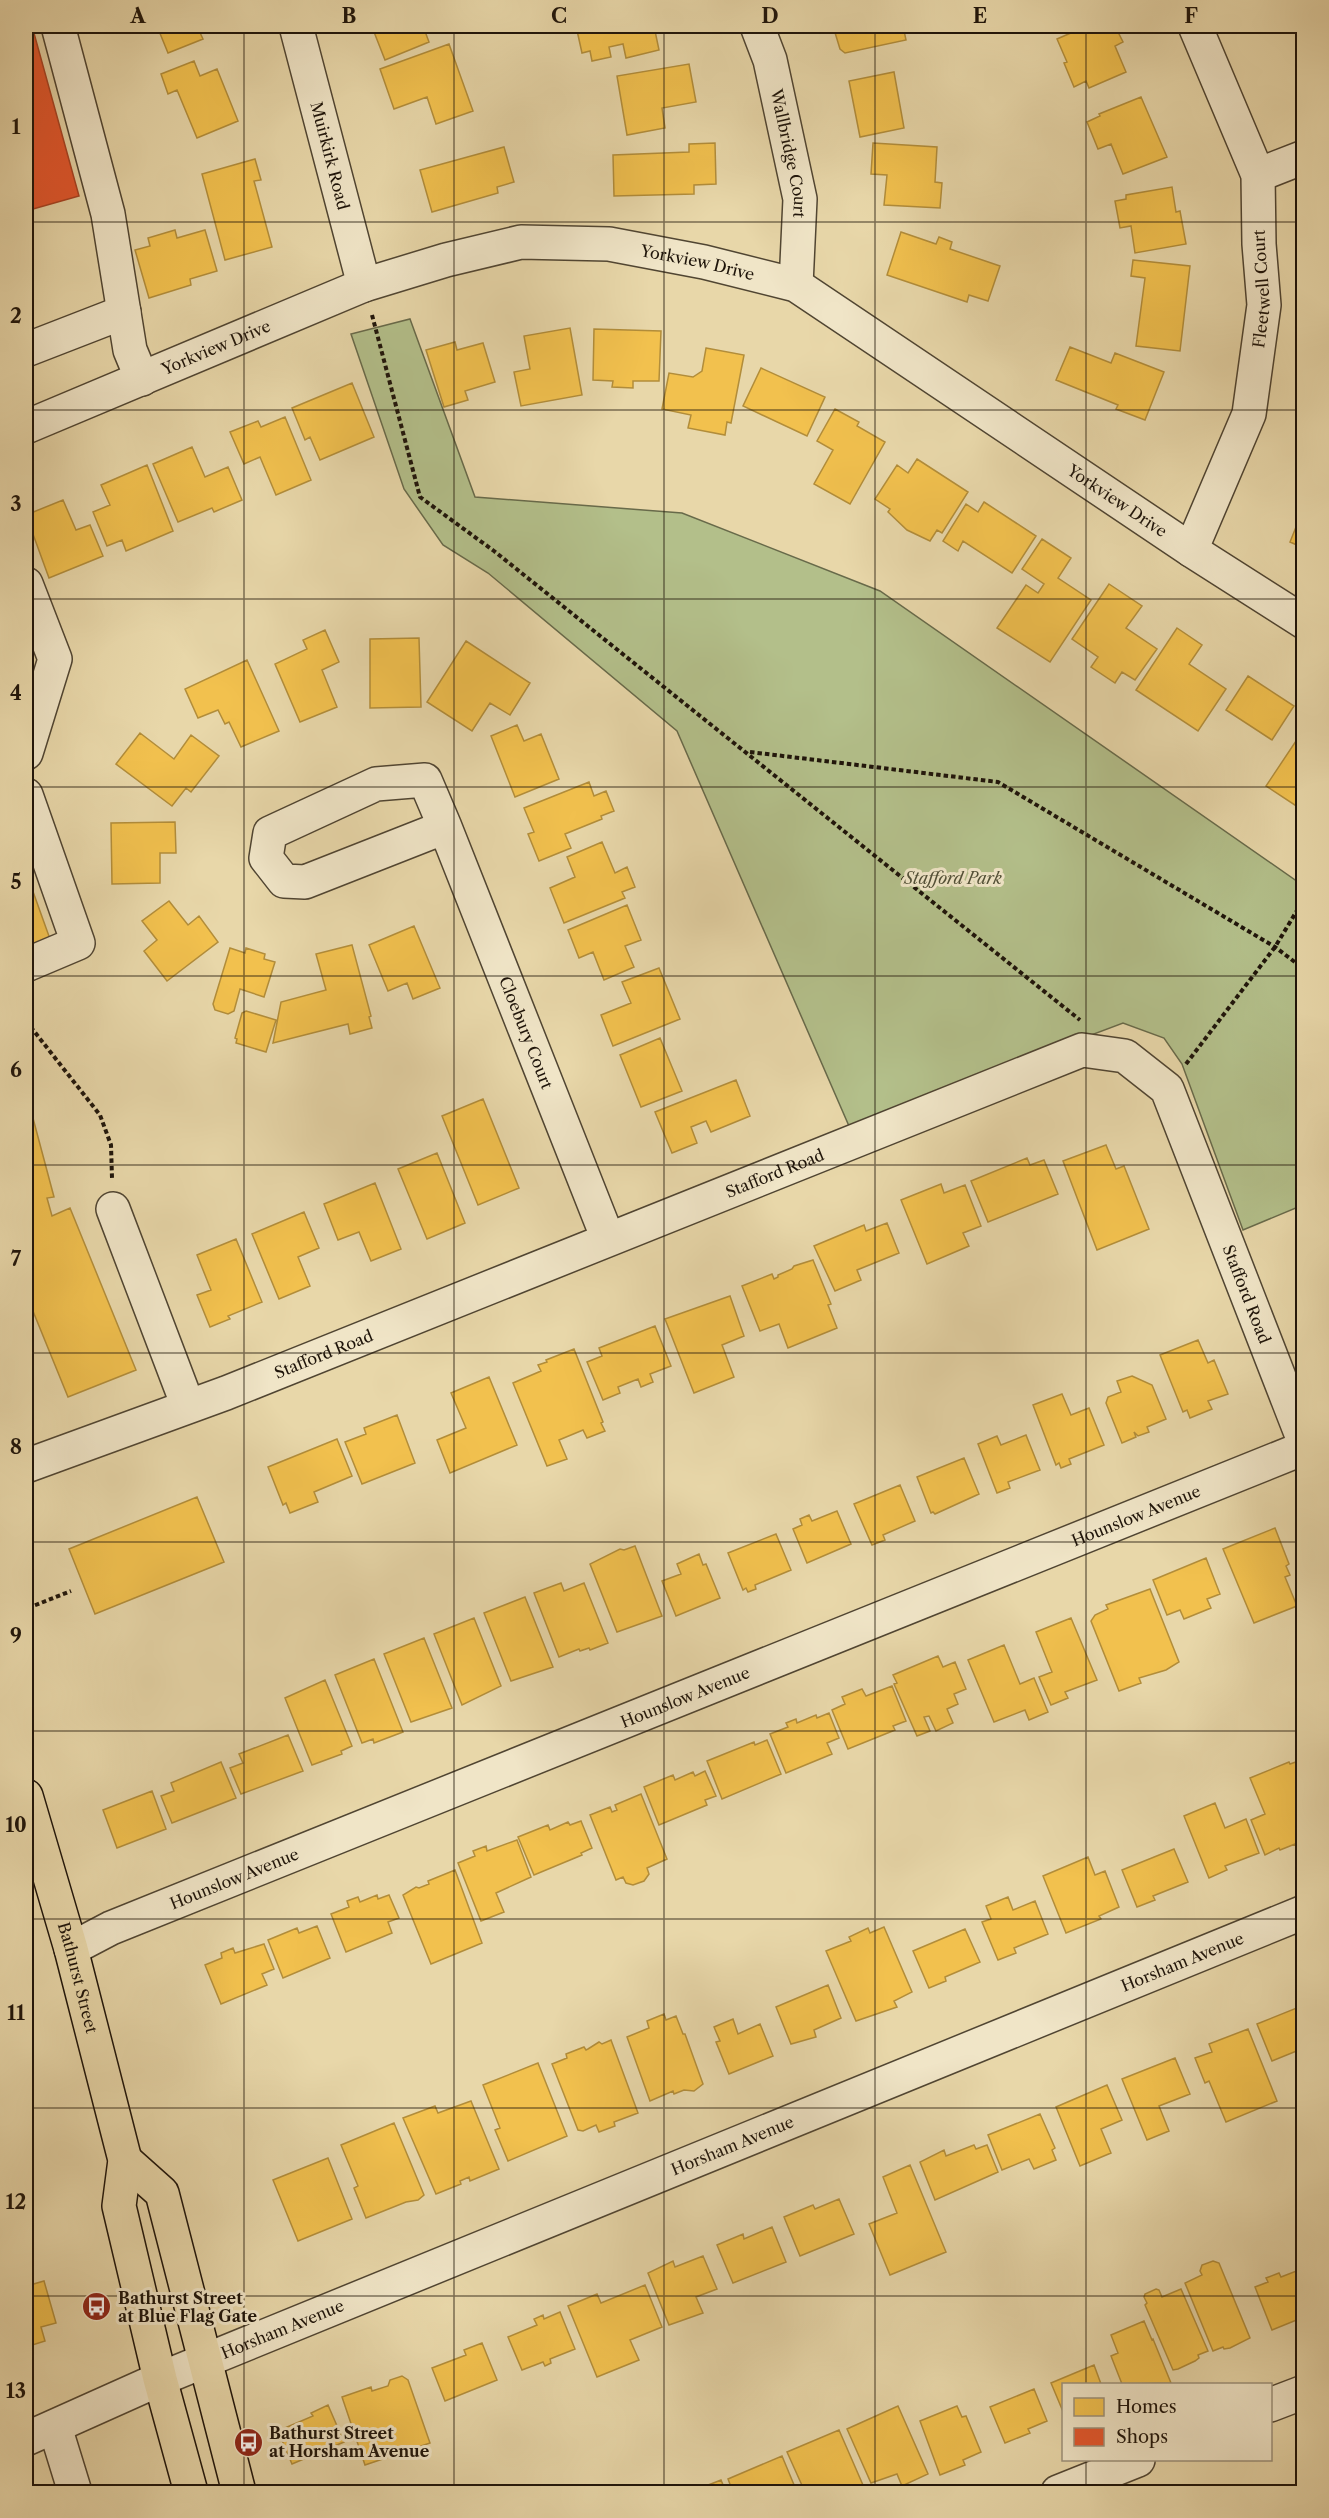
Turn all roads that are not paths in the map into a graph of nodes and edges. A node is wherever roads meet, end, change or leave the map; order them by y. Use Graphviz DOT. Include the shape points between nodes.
graph roads {
  1 [pos="58,26"];
  2 [pos="296,26"];
  3 [pos="757,26"];
  4 [pos="1195,26"];
  5 [pos="1304,157"];
  6 [pos="1258,175"];
  7 [pos="364,285"];
  8 [pos="796,285"];
  9 [pos="124,312"];
  10 [pos="26,350"];
  11 [pos="142,379"];
  12 [pos="26,428"];
  13 [pos="1191,550"];
  14 [pos="26,584"];
  15 [pos="1304,622"];
  16 [pos="26,753"];
  17 [pos="26,795"];
  18 [pos="445,827"];
  19 [pos="26,965"];
  20 [pos="113,1209"];
  21 [pos="608,1239"];
  22 [pos="188,1406"];
  23 [pos="1304,1441"];
  24 [pos="1304,1448"];
  25 [pos="26,1466"];
  26 [pos="26,1796"];
  27 [pos="1304,1912"];
  28 [pos="71,1949"];
  29 [pos="125,2160"];
  30 [pos="205,2361"];
  31 [pos="160,2379"];
  32 [pos="1304,2392"];
  33 [pos="1272,2404"];
  34 [pos="55,2427"];
  35 [pos="26,2439"];
  36 [pos="1136,2461"];
  37 [pos="75,2493"];
  38 [pos="191,2493"];
  39 [pos="239,2493"];
  40 [pos="1058,2493"];
  1 -- 9 [label="street" via="108,214"];
  2 -- 7 [label="street, Muirkirk Road"];
  3 -- 8 [label="street, Wallbridge Court" via="770,60 800,199"];
  4 -- 6 [label="street, Fleetwell Court"];
  5 -- 6 [label="street"];
  6 -- 13 [label="street, Fleetwell Court" via="1264,305 1250,414"];
  7 -- 8 [label="street, Yorkview Drive" via="521,242 609,244"];
  7 -- 11 [label="street, Yorkview Drive"];
  8 -- 13 [label="street, Yorkview Drive"];
  9 -- 10 [label="street"];
  9 -- 11 [label="street" via="130,350"];
  11 -- 12 [label="street, Yorkview Drive"];
  13 -- 15 [label="street, Yorkview Drive"];
  14 -- 16 [label="street" via="55,659"];
  17 -- 19 [label="street" via="78,943"];
  18 -- 18 [label="street, Cloebury Court" via="425,780 376,784 270,833 266,858 284,881 305,882"];
  18 -- 21 [label="street, Cloebury Court"];
  20 -- 22 [label="street"];
  21 -- 22 [label="street, Stafford Road"];
  21 -- 23 [label="street, Stafford Road" via="1082,1050 1125,1056 1167,1089"];
  22 -- 25 [label="street, Stafford Road"];
  24 -- 28 [label="street, Hounslow Avenue" via="111,1928"];
  26 -- 28 [label="main road, Bathurst Street"];
  27 -- 30 [label="street, Horsham Avenue"];
  28 -- 29 [label="main road, Bathurst Street"];
  29 -- 30 [label="main road" via="162,2193"];
  29 -- 31 [label="main road, Bathurst Street" via="119,2206"];
  30 -- 31 [label="street, Horsham Avenue"];
  30 -- 39 [label="main road"];
  31 -- 34 [label="street, Horsham Avenue"];
  31 -- 38 [label="main road, Bathurst Street"];
  32 -- 33 [label="street"];
  34 -- 35 [label="street, Horsham Avenue"];
  34 -- 37 [label="street"];
  36 -- 40 [label="street"];
}
